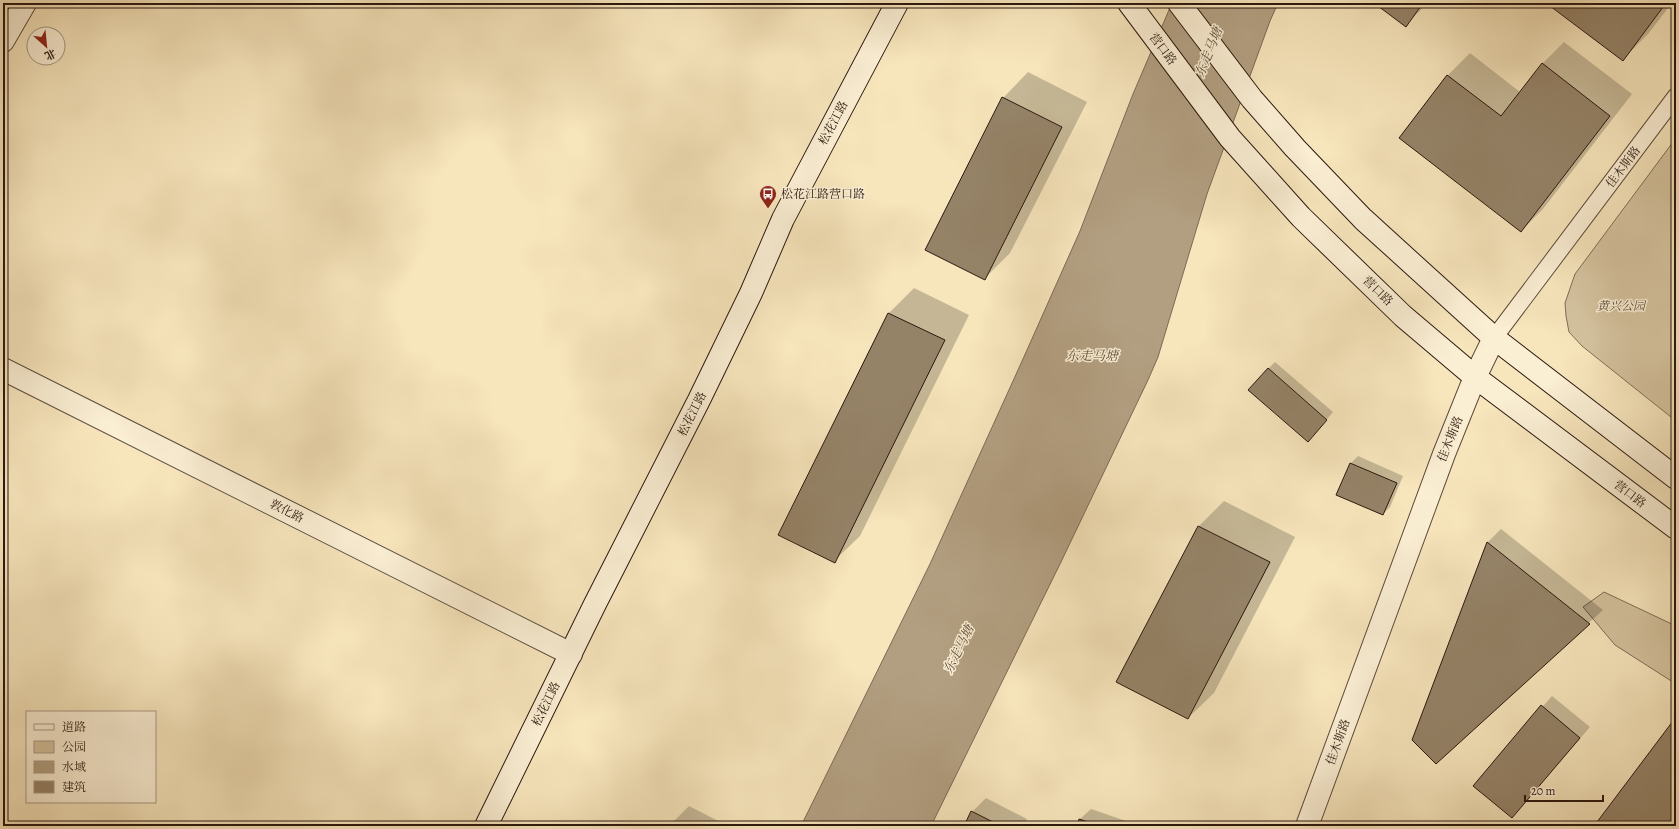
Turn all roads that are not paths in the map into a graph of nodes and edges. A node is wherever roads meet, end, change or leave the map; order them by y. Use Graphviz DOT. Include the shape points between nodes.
graph roads {
  1 [pos="25,3"];
  2 [pos="897,3"];
  3 [pos="1129,3"];
  4 [pos="1179,3"];
  5 [pos="3,41"];
  6 [pos="1676,96"];
  7 [pos="1494,338"];
  8 [pos="3,368"];
  9 [pos="1475,377"];
  10 [pos="1676,478"];
  11 [pos="1676,528"];
  12 [pos="570,654"];
  13 [pos="486,826"];
  14 [pos="1307,826"];
  1 -- 5 [label="main road"];
  2 -- 12 [label="main road, 松花江路" via="783,219 730,336"];
  3 -- 9 [label="main road, 营口路" via="1230,138 1307,223 1403,316"];
  4 -- 7 [label="main road" via="1252,99 1295,148 1363,219"];
  6 -- 7 [label="lane, 佳木斯路"];
  7 -- 9 [label="main road, 佳木斯路"];
  7 -- 10 [label="main road"];
  8 -- 12 [label="main road, 敦化路"];
  9 -- 11 [label="main road, 营口路"];
  9 -- 14 [label="main road, 佳木斯路" via="1440,462"];
  12 -- 13 [label="main road, 松花江路"];
}
